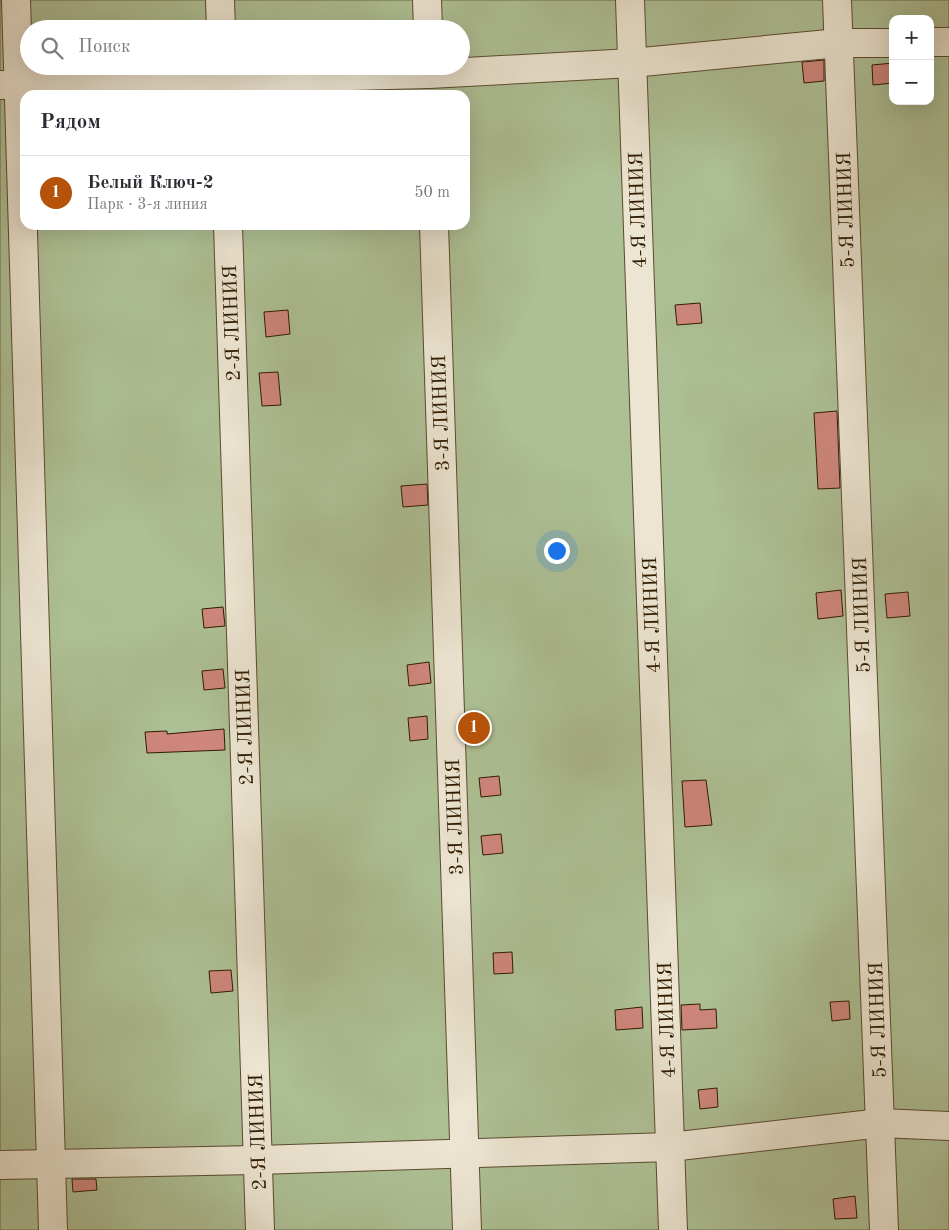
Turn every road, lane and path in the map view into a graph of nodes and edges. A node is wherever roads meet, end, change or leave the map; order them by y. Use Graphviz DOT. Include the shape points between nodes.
graph roads {
  1 [pos="16,0"];
  2 [pos="220,0"];
  3 [pos="426,0"];
  4 [pos="630,0"];
  5 [pos="837,0"];
  6 [pos="221,20"];
  7 [pos="427,20"];
  8 [pos="934,42"];
  9 [pos="949,42"];
  10 [pos="839,43"];
  11 [pos="889,43"];
  12 [pos="632,63"];
  13 [pos="470,75"];
  14 [pos="470,75"];
  15 [pos="429,78"];
  16 [pos="223,80"];
  17 [pos="9,85"];
  18 [pos="228,230"];
  19 [pos="434,230"];
  20 [pos="881,1122"];
  21 [pos="949,1126"];
  22 [pos="670,1147"];
  23 [pos="465,1153"];
  24 [pos="258,1160"];
  25 [pos="52,1164"];
  26 [pos="0,1165"];
  27 [pos="53,1230"];
  28 [pos="260,1230"];
  29 [pos="467,1230"];
  30 [pos="673,1230"];
  31 [pos="884,1230"];
  1 -- 17 [label="street"];
  2 -- 6 [label="street"];
  3 -- 7 [label="street"];
  4 -- 12 [label="street, 4-Я ЛИНИЯ"];
  5 -- 10 [label="street, 5-Я ЛИНИЯ"];
  8 -- 9 [label="street"];
  10 -- 11 [label="street"];
  10 -- 12 [label="street"];
  10 -- 20 [label="street, 5-Я ЛИНИЯ"];
  12 -- 13 [label="street"];
  12 -- 22 [label="street, 4-Я ЛИНИЯ"];
  14 -- 15 [label="street"];
  15 -- 16 [label="street"];
  16 -- 17 [label="street"];
  17 -- 25 [label="street"];
  18 -- 24 [label="street, 2-Я ЛИНИЯ"];
  19 -- 23 [label="street, 3-Я ЛИНИЯ"];
  20 -- 21 [label="street"];
  20 -- 22 [label="street"];
  20 -- 31 [label="street, 5-Я ЛИНИЯ"];
  22 -- 23 [label="street"];
  22 -- 30 [label="street, 4-Я ЛИНИЯ"];
  23 -- 24 [label="street"];
  23 -- 29 [label="street, 3-Я ЛИНИЯ"];
  24 -- 25 [label="street"];
  24 -- 28 [label="street, 2-Я ЛИНИЯ"];
  25 -- 26 [label="street"];
  25 -- 27 [label="street"];
}
